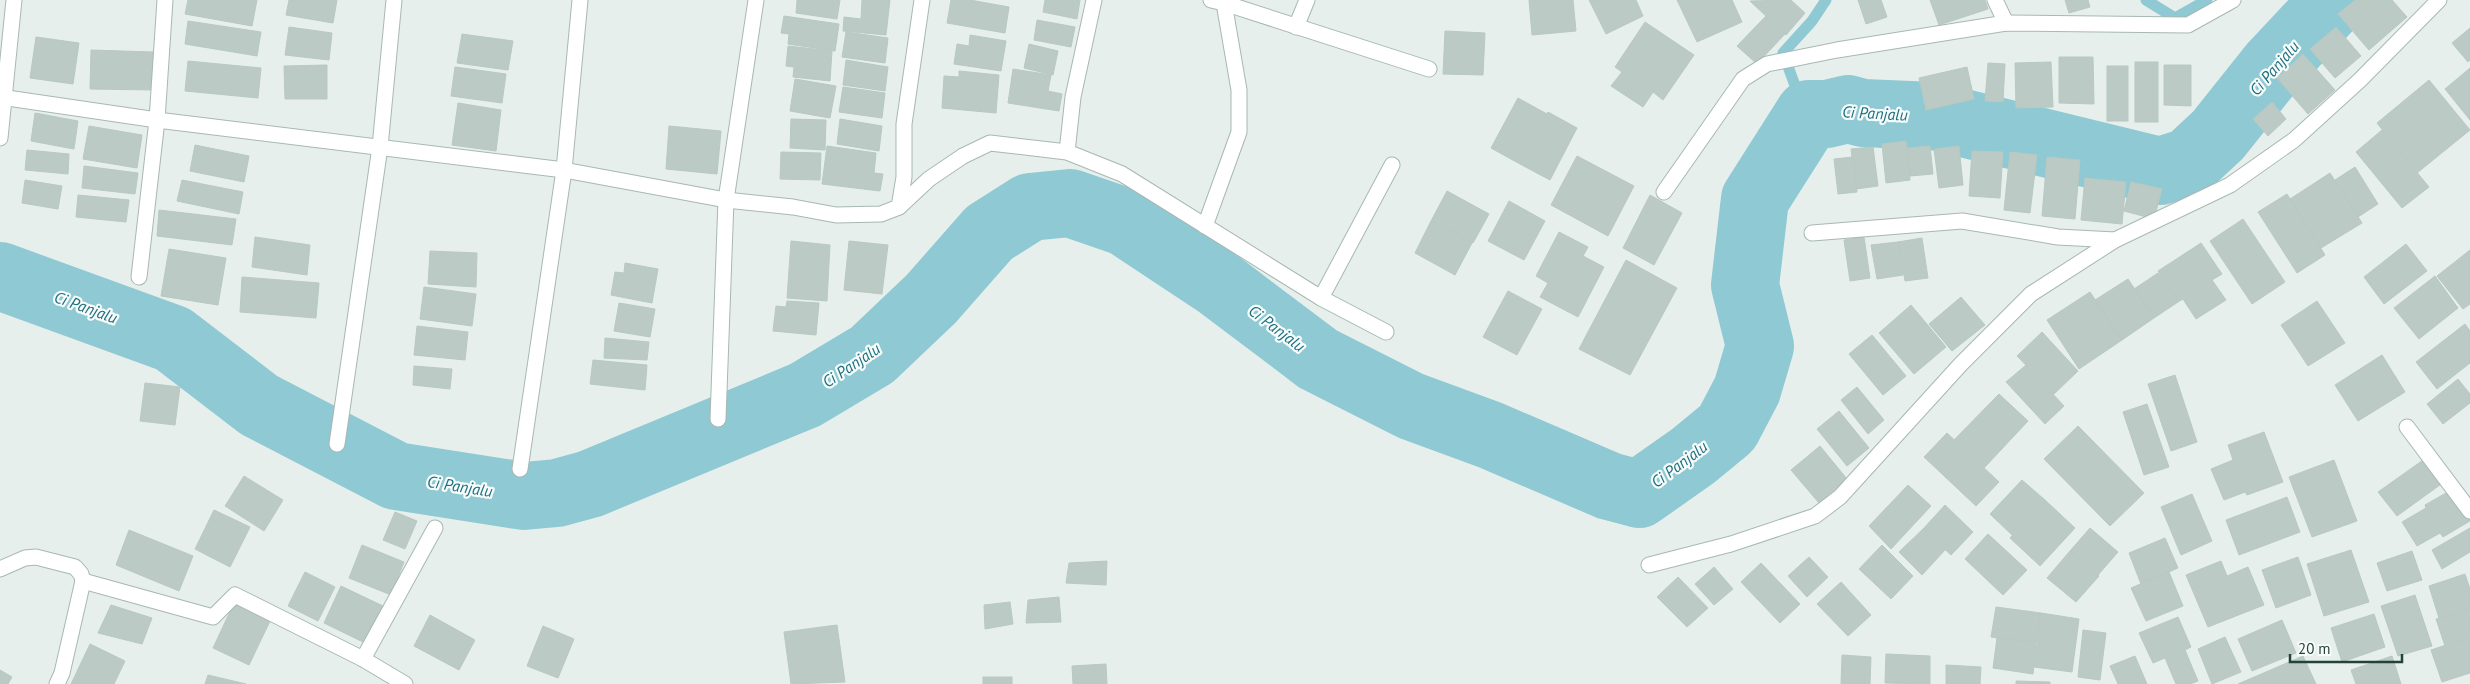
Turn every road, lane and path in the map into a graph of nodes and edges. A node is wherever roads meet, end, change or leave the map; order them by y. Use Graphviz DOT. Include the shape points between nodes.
graph roads {
  1 [pos="14,0"];
  2 [pos="165,0"];
  3 [pos="394,0"];
  4 [pos="580,0"];
  5 [pos="756,0"];
  6 [pos="922,0"];
  7 [pos="1094,0"];
  8 [pos="1306,0"];
  9 [pos="1995,0"];
  10 [pos="2233,0"];
  11 [pos="2439,0"];
  12 [pos="1218,2"];
  13 [pos="2006,23"];
  14 [pos="1296,26"];
  15 [pos="1429,69"];
  16 [pos="3,97"];
  17 [pos="157,120"];
  18 [pos="0,138"];
  19 [pos="380,147"];
  20 [pos="1067,152"];
  21 [pos="1392,166"];
  22 [pos="564,170"];
  23 [pos="1664,192"];
  24 [pos="726,200"];
  25 [pos="899,207"];
  26 [pos="1205,226"];
  27 [pos="1812,233"];
  28 [pos="2115,240"];
  29 [pos="139,277"];
  30 [pos="1320,298"];
  31 [pos="1386,332"];
  32 [pos="718,419"];
  33 [pos="2407,427"];
  34 [pos="337,444"];
  35 [pos="520,469"];
  36 [pos="2470,510"];
  37 [pos="435,528"];
  38 [pos="1649,565"];
  39 [pos="0,569"];
  40 [pos="83,582"];
  41 [pos="363,659"];
  42 [pos="56,684"];
  43 [pos="404,684"];
  1 -- 16 [label="street"];
  2 -- 17 [label="street"];
  3 -- 19 [label="street"];
  4 -- 22 [label="street"];
  5 -- 24 [label="street"];
  6 -- 25 [label="street" via="904,124 904,177"];
  7 -- 20 [label="street" via="1073,97"];
  8 -- 14 [label="street"];
  9 -- 13 [label="street"];
  10 -- 13 [label="street" via="2188,25"];
  11 -- 28 [label="street" via="2360,80 2294,140 2230,185"];
  12 -- 14 [label="street"];
  12 -- 26 [label="street" via="1239,90 1239,132"];
  13 -- 23 [label="street" via="1767,64 1742,79"];
  14 -- 15 [label="street"];
  16 -- 17 [label="street"];
  16 -- 18 [label="street"];
  17 -- 19 [label="street"];
  17 -- 29 [label="street"];
  19 -- 22 [label="street"];
  19 -- 34 [label="street"];
  20 -- 25 [label="street" via="990,143 963,156 929,179"];
  20 -- 26 [label="street" via="1122,174"];
  21 -- 30 [label="street"];
  22 -- 24 [label="street"];
  22 -- 35 [label="street"];
  24 -- 25 [label="street" via="836,215 881,214"];
  24 -- 32 [label="street"];
  26 -- 30 [label="street"];
  27 -- 28 [label="street" via="1962,221 2058,237"];
  28 -- 38 [label="street" via="2031,294 1961,364 1840,497 1815,516 1730,544"];
  30 -- 31 [label="street"];
  33 -- 36 [label="street"];
  37 -- 41 [label="street"];
  39 -- 40 [label="street" via="25,558 36,557 75,567"];
  40 -- 41 [label="street" via="213,617 235,595"];
  40 -- 42 [label="street" via="62,673"];
  41 -- 43 [label="street"];
}
